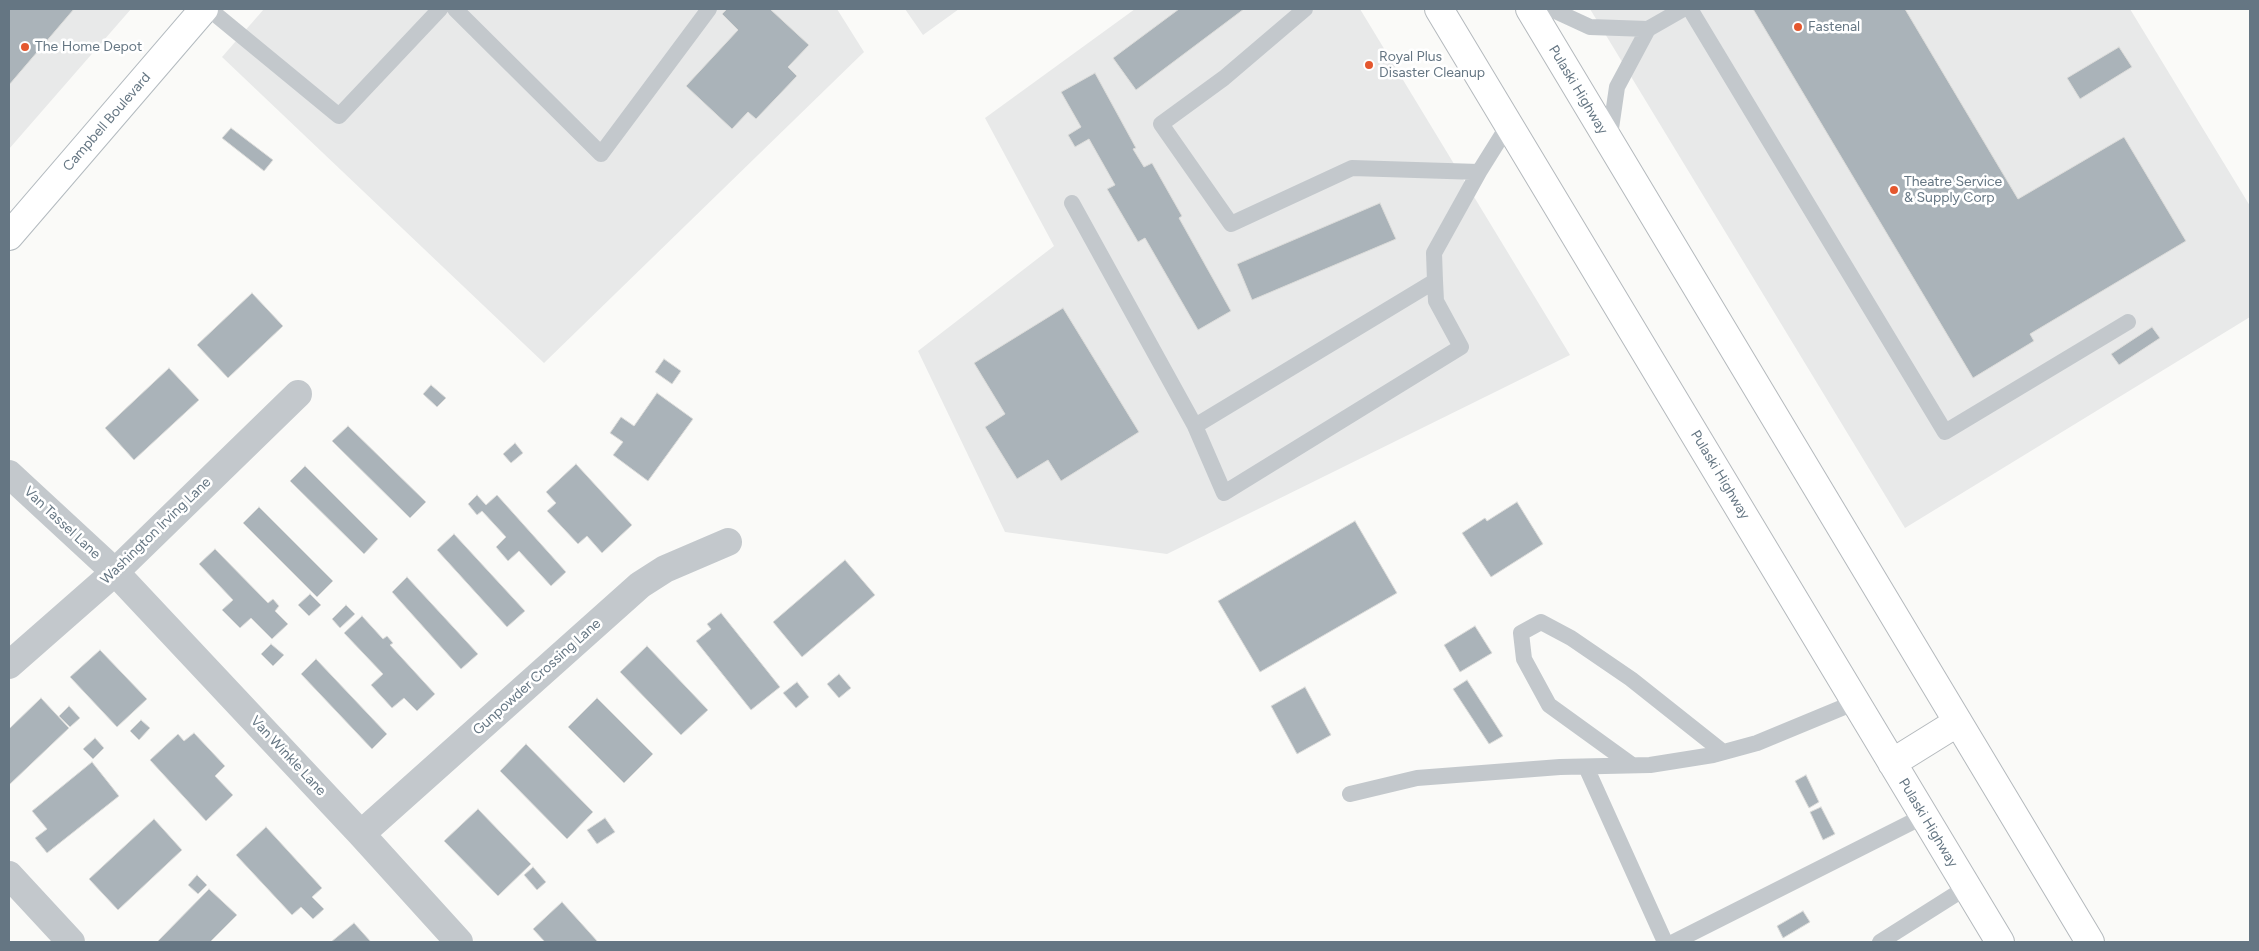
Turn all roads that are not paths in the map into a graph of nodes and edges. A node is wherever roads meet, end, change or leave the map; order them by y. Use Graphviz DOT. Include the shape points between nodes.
graph roads {
  1 [pos="204,9"];
  2 [pos="209,9"];
  3 [pos="440,9"];
  4 [pos="455,9"];
  5 [pos="709,9"];
  6 [pos="1305,9"];
  7 [pos="1439,9"];
  8 [pos="1530,9"];
  9 [pos="1551,9"];
  10 [pos="1684,9"];
  11 [pos="1690,9"];
  12 [pos="1648,29"];
  13 [pos="1509,124"];
  14 [pos="1609,142"];
  15 [pos="1479,172"];
  16 [pos="1072,203"];
  17 [pos="9,236"];
  18 [pos="1435,281"];
  19 [pos="2128,322"];
  20 [pos="298,394"];
  21 [pos="1195,426"];
  22 [pos="9,474"];
  23 [pos="728,542"];
  24 [pos="115,572"];
  25 [pos="9,664"];
  26 [pos="1856,702"];
  27 [pos="1958,722"];
  28 [pos="1723,752"];
  29 [pos="1892,763"];
  30 [pos="1632,765"];
  31 [pos="1586,767"];
  32 [pos="1350,794"];
  33 [pos="1924,816"];
  34 [pos="361,834"];
  35 [pos="9,875"];
  36 [pos="1967,887"];
  37 [pos="71,942"];
  38 [pos="459,942"];
  39 [pos="1665,942"];
  40 [pos="1674,942"];
  41 [pos="1880,942"];
  42 [pos="2000,942"];
  43 [pos="2090,942"];
  1 -- 17 [label="main road, Campbell Boulevard"];
  2 -- 3 [label="lane" via="339,116"];
  4 -- 5 [label="lane" via="601,154"];
  6 -- 15 [label="lane" via="1224,78 1161,124 1231,224 1352,168"];
  7 -- 13 [label="main road, Pulaski Highway"];
  8 -- 14 [label="main road, Pulaski Highway"];
  9 -- 12 [label="lane" via="1590,27"];
  10 -- 12 [label="lane"];
  11 -- 19 [label="lane" via="1945,432"];
  12 -- 14 [label="lane" via="1617,87"];
  13 -- 15 [label="lane"];
  13 -- 26 [label="main road, Pulaski Highway"];
  14 -- 27 [label="main road, Pulaski Highway"];
  15 -- 18 [label="lane" via="1434,253"];
  16 -- 21 [label="lane"];
  18 -- 21 [label="lane"];
  18 -- 21 [label="lane" via="1436,300 1461,347 1224,492"];
  20 -- 24 [label="street, Washington Irving Lane"];
  22 -- 24 [label="street, Van Tassel Lane"];
  23 -- 34 [label="street, Gunpowder Crossing Lane" via="665,569 640,585"];
  24 -- 25 [label="street, Washington Irving Lane"];
  24 -- 34 [label="street, Van Winkle Lane"];
  26 -- 28 [label="lane" via="1757,743"];
  26 -- 29 [label="main road, Pulaski Highway"];
  27 -- 29 [label="main road"];
  27 -- 43 [label="main road, Pulaski Highway"];
  28 -- 30 [label="lane" via="1650,765"];
  28 -- 30 [label="lane" via="1630,679 1571,638 1541,622 1521,633 1524,659 1549,705"];
  29 -- 33 [label="main road, Pulaski Highway"];
  30 -- 31 [label="lane"];
  31 -- 32 [label="lane" via="1417,778"];
  31 -- 39 [label="lane"];
  33 -- 36 [label="main road, Pulaski Highway"];
  33 -- 40 [label="lane"];
  34 -- 38 [label="street, Van Winkle Lane"];
  35 -- 37 [label="street"];
  36 -- 41 [label="lane"];
  36 -- 42 [label="main road, Pulaski Highway"];
}
